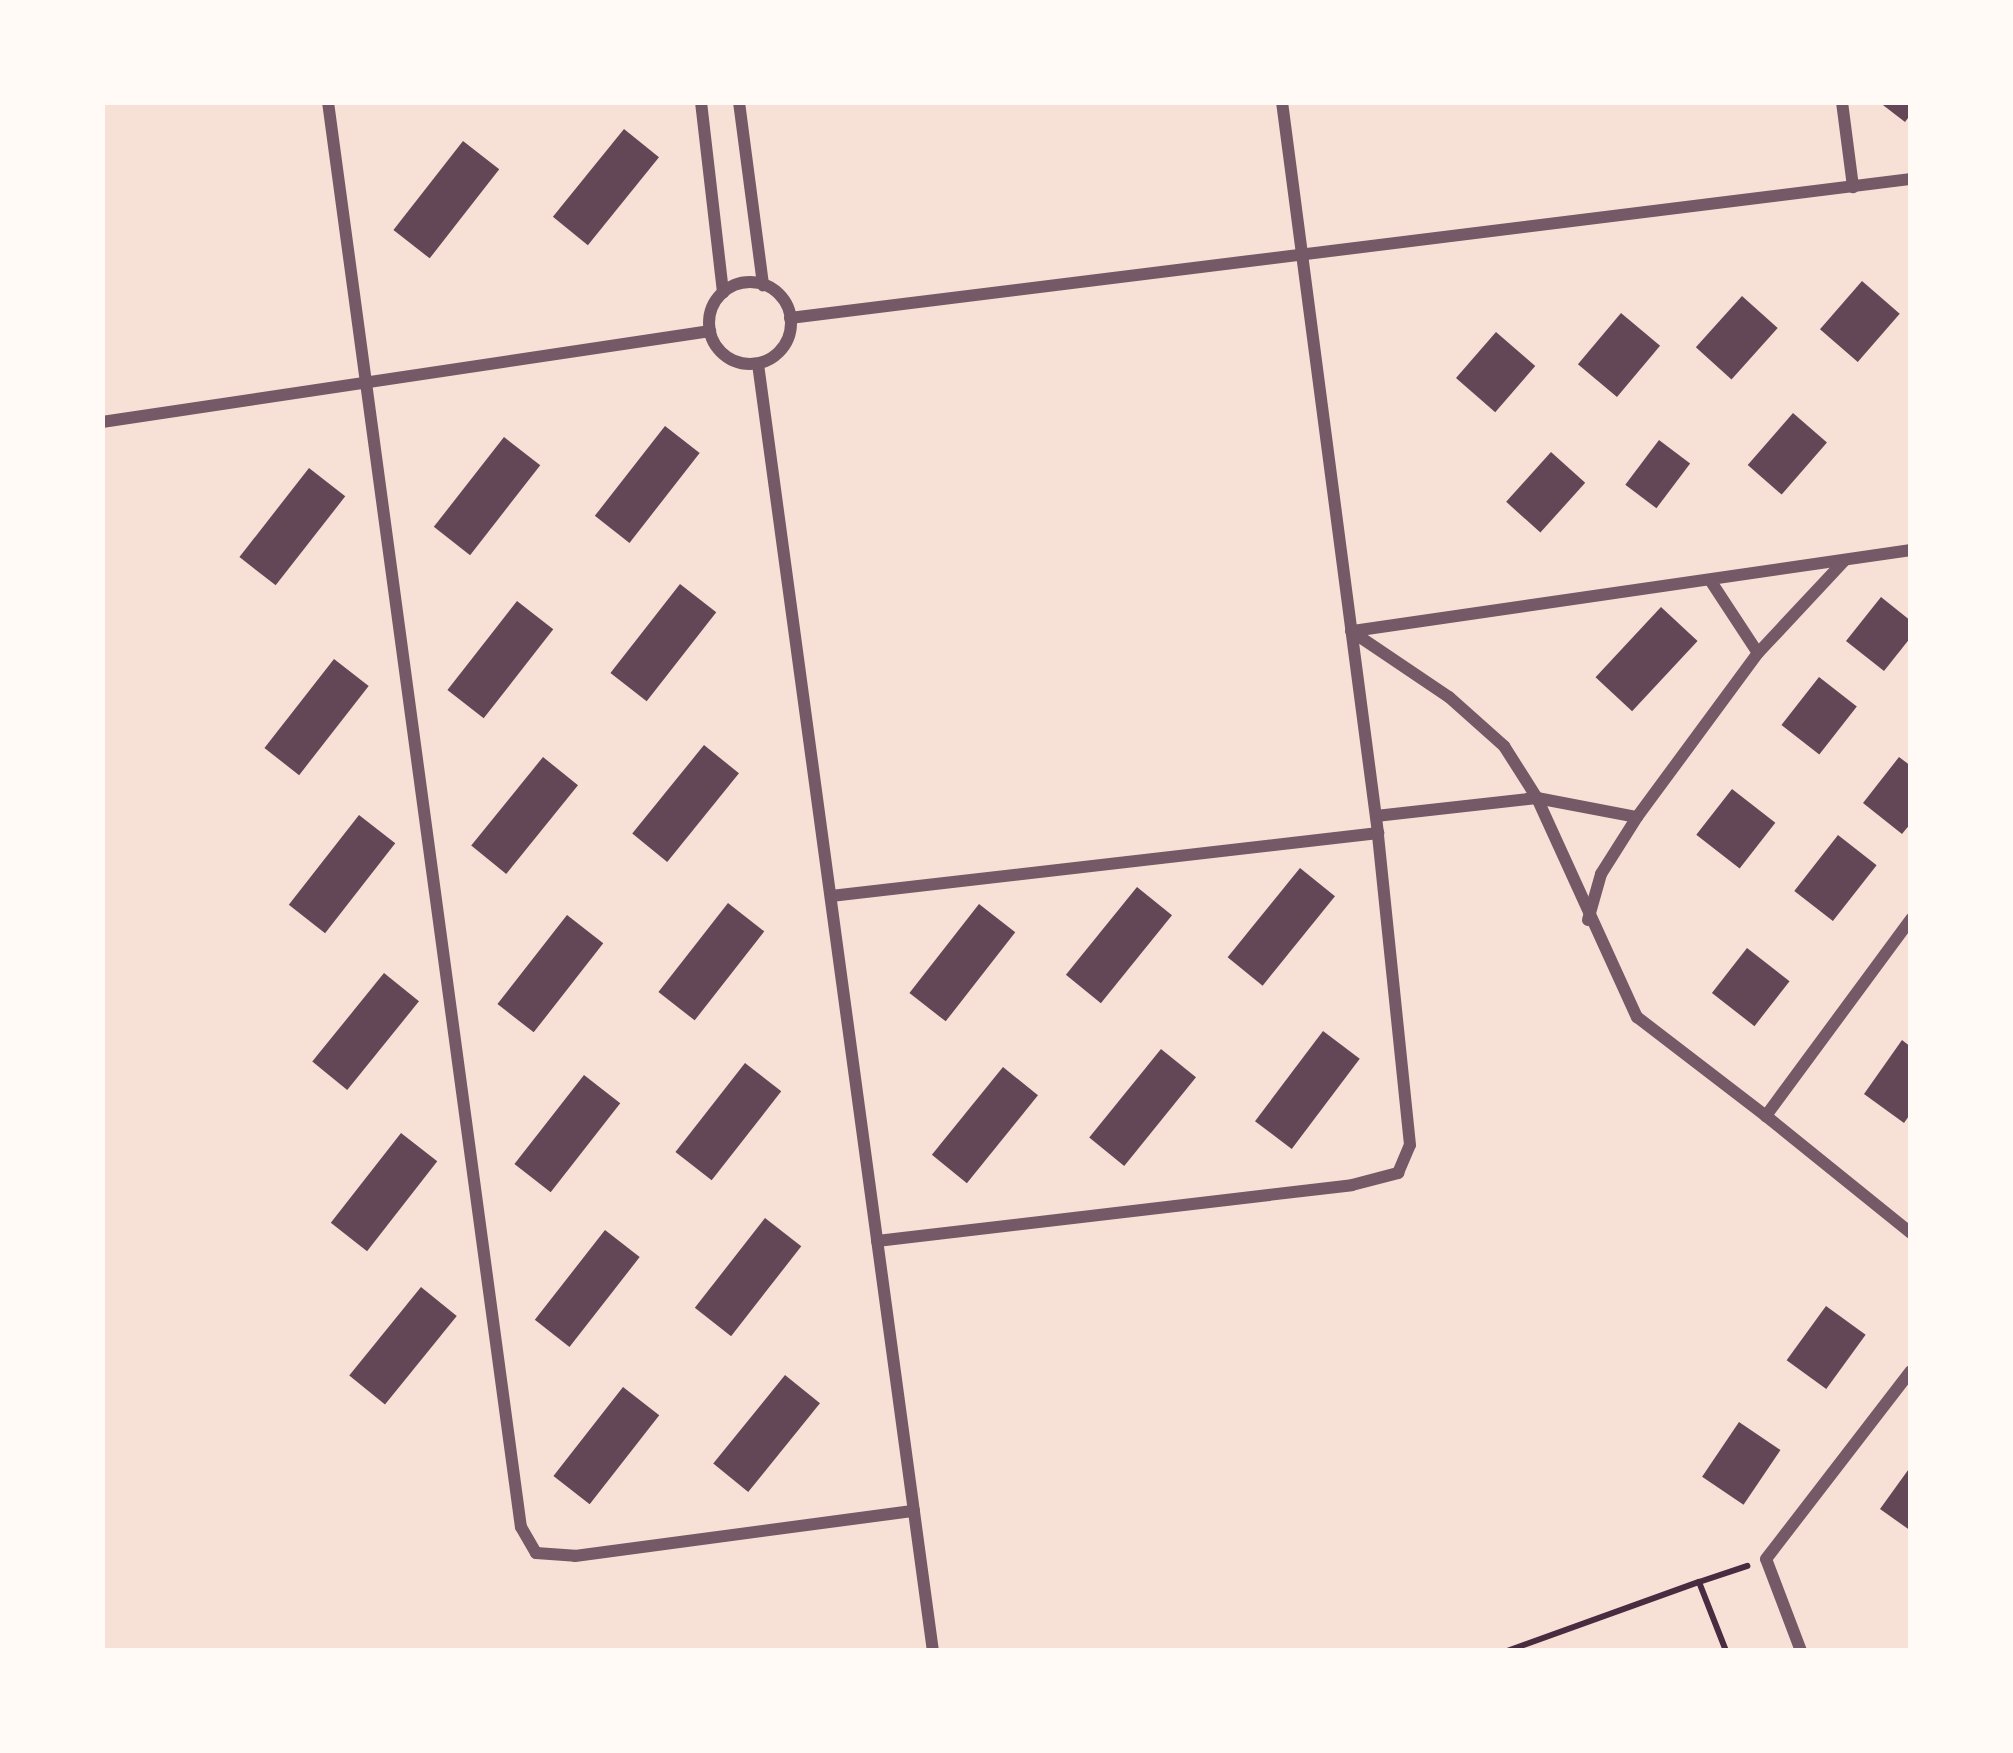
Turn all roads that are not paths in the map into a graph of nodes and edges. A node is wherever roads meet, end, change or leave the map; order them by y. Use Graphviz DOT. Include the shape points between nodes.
graph roads {
  1 [pos="328,102"];
  2 [pos="701,102"];
  3 [pos="740,102"];
  4 [pos="1282,102"];
  5 [pos="1842,102"];
  6 [pos="1911,179"];
  7 [pos="1853,187"];
  8 [pos="1301,255"];
  9 [pos="763,285"];
  10 [pos="723,293"];
  11 [pos="790,318"];
  12 [pos="710,331"];
  13 [pos="758,364"];
  14 [pos="368,382"];
  15 [pos="102,422"];
  16 [pos="1911,550"];
  17 [pos="1846,560"];
  18 [pos="1710,580"];
  19 [pos="1352,632"];
  20 [pos="1758,652"];
  21 [pos="1538,798"];
  22 [pos="1376,816"];
  23 [pos="1637,818"];
  24 [pos="1378,833"];
  25 [pos="831,896"];
  26 [pos="1911,919"];
  27 [pos="1587,921"];
  28 [pos="1766,1116"];
  29 [pos="1911,1233"];
  30 [pos="877,1241"];
  31 [pos="1911,1371"];
  32 [pos="914,1511"];
  33 [pos="933,1651"];
  34 [pos="1801,1651"];
  1 -- 14 [label="street"];
  2 -- 10 [label="street"];
  3 -- 9 [label="street"];
  4 -- 8 [label="street"];
  5 -- 7 [label="street"];
  6 -- 7 [label="street"];
  7 -- 8 [label="street"];
  8 -- 11 [label="street"];
  8 -- 19 [label="street"];
  9 -- 10 [label="street" via="732,285"];
  9 -- 11 [label="street" via="777,291"];
  10 -- 12 [label="street"];
  11 -- 13 [label="street" via="778,354"];
  12 -- 13 [label="street" via="734,362"];
  12 -- 14 [label="street"];
  13 -- 25 [label="street"];
  14 -- 15 [label="street"];
  14 -- 32 [label="street" via="521,1527 536,1552 575,1556"];
  16 -- 17 [label="street"];
  17 -- 18 [label="street"];
  17 -- 20 [label="street"];
  18 -- 19 [label="street"];
  18 -- 20 [label="street"];
  19 -- 21 [label="street" via="1463,709 1504,746"];
  19 -- 22 [label="street"];
  20 -- 23 [label="street"];
  21 -- 22 [label="street"];
  21 -- 23 [label="street"];
  21 -- 27 [label="street"];
  22 -- 24 [label="street"];
  23 -- 27 [label="street" via="1601,874"];
  24 -- 25 [label="street"];
  24 -- 30 [label="street" via="1410,1144 1398,1172 1352,1185"];
  25 -- 30 [label="street"];
  26 -- 28 [label="street"];
  27 -- 28 [label="street" via="1637,1017"];
  28 -- 29 [label="street"];
  30 -- 32 [label="street"];
  31 -- 34 [label="street" via="1766,1559"];
  32 -- 33 [label="street"];
}
